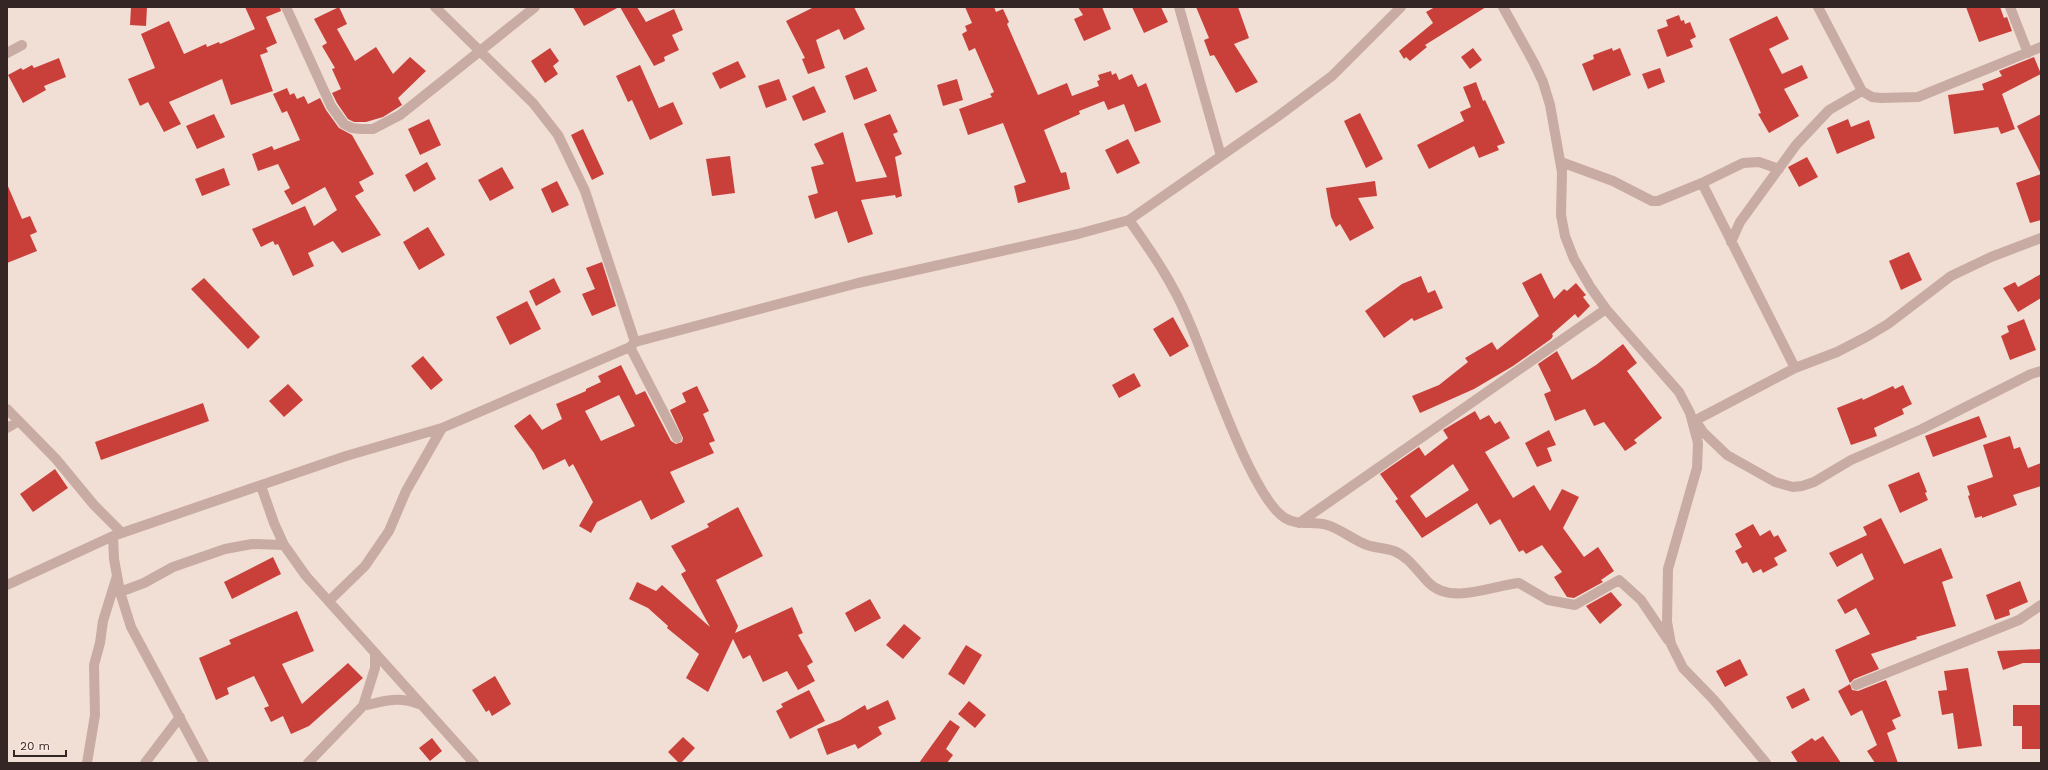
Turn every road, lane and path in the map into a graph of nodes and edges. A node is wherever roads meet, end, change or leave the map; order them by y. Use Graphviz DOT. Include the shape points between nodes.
graph roads {
  1 [pos="286,7"];
  2 [pos="435,7"];
  3 [pos="535,7"];
  4 [pos="1179,7"];
  5 [pos="1401,7"];
  6 [pos="1503,7"];
  7 [pos="1818,7"];
  8 [pos="2010,7"];
  9 [pos="22,45"];
  10 [pos="2041,47"];
  11 [pos="481,51"];
  12 [pos="7,53"];
  13 [pos="2028,53"];
  14 [pos="1862,91"];
  15 [pos="1221,156"];
  16 [pos="1561,162"];
  17 [pos="1780,169"];
  18 [pos="1702,183"];
  19 [pos="1129,220"];
  20 [pos="2041,238"];
  21 [pos="1731,242"];
  22 [pos="1606,308"];
  23 [pos="633,344"];
  24 [pos="1795,368"];
  25 [pos="2041,371"];
  26 [pos="7,409"];
  27 [pos="1693,416"];
  28 [pos="18,421"];
  29 [pos="7,428"];
  30 [pos="442,428"];
  31 [pos="677,438"];
  32 [pos="261,486"];
  33 [pos="1299,523"];
  34 [pos="118,534"];
  35 [pos="284,545"];
  36 [pos="117,576"];
  37 [pos="7,585"];
  38 [pos="120,592"];
  39 [pos="328,602"];
  40 [pos="2041,605"];
  41 [pos="1671,644"];
  42 [pos="375,653"];
  43 [pos="1856,685"];
  44 [pos="420,704"];
  45 [pos="363,706"];
  46 [pos="180,717"];
  47 [pos="87,763"];
  48 [pos="145,763"];
  49 [pos="204,763"];
  50 [pos="308,763"];
  51 [pos="474,763"];
  52 [pos="1766,763"];
  1 -- 11 [label="street" via="331,106 344,124 352,128 373,129 395,118"];
  2 -- 11 [label="street"];
  3 -- 11 [label="street"];
  4 -- 15 [label="street"];
  5 -- 15 [label="street" via="1332,76"];
  6 -- 16 [label="street" via="1543,82"];
  7 -- 14 [label="street"];
  8 -- 13 [label="street"];
  9 -- 12 [label="street"];
  10 -- 13 [label="street"];
  11 -- 23 [label="street" via="533,103 558,135 585,191"];
  13 -- 14 [label="street" via="1918,97 1881,98 1872,97"];
  14 -- 17 [label="street" via="1829,110 1796,144"];
  15 -- 19 [label="street"];
  16 -- 18 [label="street" via="1613,181 1652,201 1658,201"];
  16 -- 22 [label="street" via="1561,215 1565,236 1574,259"];
  17 -- 18 [label="street" via="1749,162"];
  17 -- 21 [label="street" via="1740,222"];
  18 -- 21 [label="street"];
  19 -- 23 [label="street" via="858,284"];
  19 -- 33 [label="street" via="1157,259 1188,318 1261,489 1273,507 1286,519"];
  20 -- 24 [label="street" via="1951,276 1868,336 1837,352"];
  21 -- 24 [label="street"];
  22 -- 27 [label="street" via="1679,392"];
  22 -- 33 [label="street"];
  23 -- 30 [label="street"];
  23 -- 31 [label="street"];
  24 -- 27 [label="street"];
  25 -- 27 [label="street" via="1922,429 1851,460 1814,482 1802,486 1793,487 1774,482 1727,455 1703,432"];
  26 -- 28 [label="street"];
  27 -- 41 [label="street" via="1698,443 1697,468 1668,569 1667,622"];
  28 -- 29 [label="street"];
  28 -- 34 [label="street" via="56,459"];
  30 -- 32 [label="street" via="346,456"];
  30 -- 39 [label="street" via="406,491 389,531 365,566"];
  32 -- 34 [label="street"];
  32 -- 35 [label="street"];
  33 -- 41 [label="street" via="1329,526 1368,545 1395,552 1407,559 1430,584 1447,594 1518,583 1548,600 1575,605 1619,580 1641,600"];
  34 -- 36 [label="street" via="114,559"];
  34 -- 37 [label="street"];
  35 -- 38 [label="street" via="252,544 225,549 173,566 144,583"];
  35 -- 39 [label="street"];
  36 -- 38 [label="street"];
  36 -- 47 [label="street" via="103,621 94,665 92,679 95,715"];
  38 -- 46 [label="street" via="131,627 157,679"];
  39 -- 42 [label="street"];
  40 -- 43 [label="street" via="2020,620"];
  41 -- 52 [label="street" via="1683,668 1714,700"];
  42 -- 44 [label="street"];
  42 -- 45 [label="street" via="375,668"];
  44 -- 45 [label="street" via="408,699 392,699"];
  44 -- 51 [label="street"];
  45 -- 50 [label="street"];
  46 -- 48 [label="street"];
  46 -- 49 [label="street"];
}
